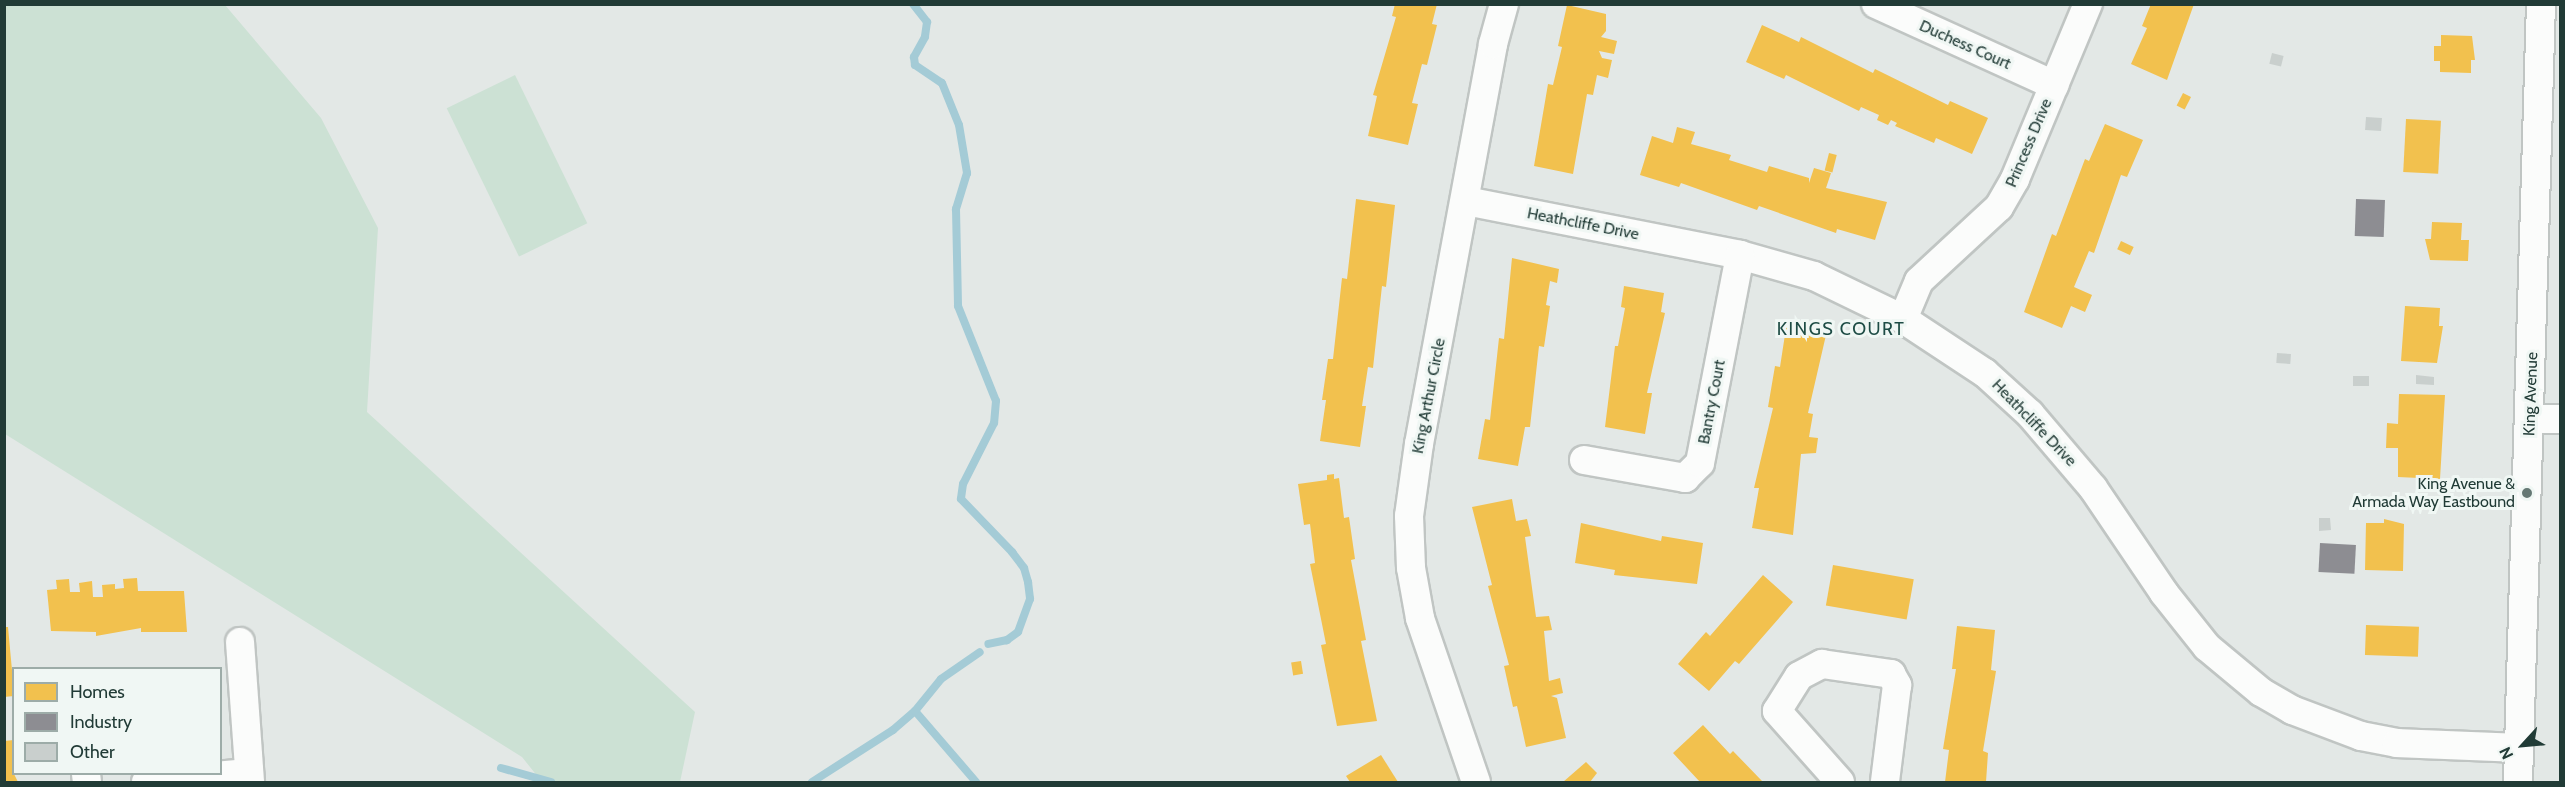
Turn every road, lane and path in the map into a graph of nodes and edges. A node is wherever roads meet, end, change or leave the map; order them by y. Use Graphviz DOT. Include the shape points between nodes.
graph roads {
  1 [pos="1504,4"];
  2 [pos="1876,4"];
  3 [pos="2088,4"];
  4 [pos="2541,4"];
  5 [pos="2054,85"];
  6 [pos="1466,201"];
  7 [pos="1740,255"];
  8 [pos="1903,319"];
  9 [pos="2530,418"];
  10 [pos="2560,419"];
  11 [pos="1584,460"];
  12 [pos="240,642"];
  13 [pos="231,677"];
  14 [pos="2519,748"];
  15 [pos="249,778"];
  16 [pos="146,783"];
  17 [pos="1476,783"];
  18 [pos="1840,783"];
  19 [pos="1885,783"];
  20 [pos="2518,783"];
  1 -- 6 [label="street, King Arthur Circle" via="1493,44"];
  2 -- 5 [label="street, Duchess Court"];
  3 -- 5 [label="street, Princess Drive"];
  4 -- 9 [label="street, King Avenue"];
  5 -- 8 [label="street, Princess Drive" via="2015,179 1999,207 1919,280"];
  6 -- 7 [label="street, Heathcliffe Drive"];
  6 -- 17 [label="street, King Arthur Circle" via="1409,516 1411,568 1420,618"];
  7 -- 8 [label="street, Heathcliffe Drive" via="1814,276"];
  7 -- 11 [label="street, Bantry Court" via="1700,463 1685,478"];
  8 -- 14 [label="street, Heathcliffe Drive" via="1985,373 2030,414 2087,480 2164,593 2207,647 2261,692 2301,714 2361,736 2397,743"];
  9 -- 10 [label="street"];
  9 -- 14 [label="street, King Avenue"];
  12 -- 13 [label="street"];
  13 -- 15 [label="street"];
  14 -- 20 [label="street, King Avenue"];
  15 -- 16 [label="street"];
  18 -- 19 [label="street" via="1777,711 1799,676 1822,664 1891,674 1897,685"];
}
